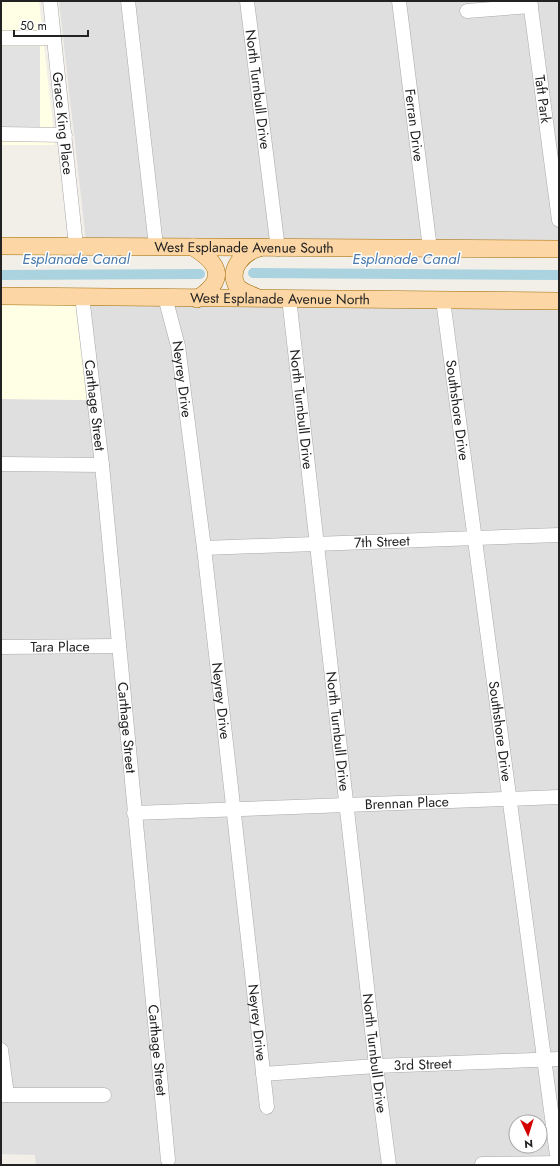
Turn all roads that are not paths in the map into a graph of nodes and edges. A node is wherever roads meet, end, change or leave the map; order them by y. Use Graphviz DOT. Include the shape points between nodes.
graph roads {
  1 [pos="50,1"];
  2 [pos="128,1"];
  3 [pos="247,1"];
  4 [pos="399,1"];
  5 [pos="530,3"];
  6 [pos="467,10"];
  7 [pos="1,38"];
  8 [pos="54,38"];
  9 [pos="1,134"];
  10 [pos="65,135"];
  11 [pos="559,220"];
  12 [pos="1,246"];
  13 [pos="76,246"];
  14 [pos="156,246"];
  15 [pos="193,247"];
  16 [pos="259,248"];
  17 [pos="278,249"];
  18 [pos="430,249"];
  19 [pos="559,249"];
  20 [pos="1,296"];
  21 [pos="82,296"];
  22 [pos="165,297"];
  23 [pos="257,298"];
  24 [pos="289,298"];
  25 [pos="197,299"];
  26 [pos="442,300"];
  27 [pos="559,301"];
  28 [pos="1,464"];
  29 [pos="102,465"];
  30 [pos="559,535"];
  31 [pos="474,537"];
  32 [pos="316,543"];
  33 [pos="204,548"];
  34 [pos="119,646"];
  35 [pos="1,648"];
  36 [pos="559,797"];
  37 [pos="509,799"];
  38 [pos="346,804"];
  39 [pos="232,809"];
  40 [pos="134,813"];
  41 [pos="1,1050"];
  42 [pos="559,1059"];
  43 [pos="544,1060"];
  44 [pos="376,1066"];
  45 [pos="263,1074"];
  46 [pos="4,1095"];
  47 [pos="104,1095"];
  48 [pos="267,1107"];
  49 [pos="168,1160"];
  50 [pos="558,1163"];
  51 [pos="482,1164"];
  52 [pos="389,1165"];
  1 -- 8 [label="street, Grace King Place"];
  2 -- 14 [label="street"];
  3 -- 17 [label="street, North Turnbull Drive"];
  4 -- 18 [label="street, Ferran Drive"];
  5 -- 6 [label="street"];
  5 -- 11 [label="street, Taft Park"];
  7 -- 8 [label="street"];
  8 -- 10 [label="street, Grace King Place"];
  9 -- 10 [label="street"];
  10 -- 13 [label="street, Grace King Place"];
  12 -- 13 [label="main road, West Esplanade Avenue South"];
  13 -- 14 [label="main road, West Esplanade Avenue South"];
  14 -- 15 [label="main road, West Esplanade Avenue South"];
  15 -- 16 [label="main road, West Esplanade Avenue South"];
  15 -- 25 [label="main road" via="215,264 216,274 215,283 210,290"];
  16 -- 17 [label="main road, West Esplanade Avenue South"];
  16 -- 23 [label="main road" via="248,251 236,265 234,277 242,291"];
  17 -- 18 [label="main road, West Esplanade Avenue South"];
  18 -- 19 [label="main road, West Esplanade Avenue South"];
  20 -- 21 [label="main road, West Esplanade Avenue North"];
  21 -- 22 [label="main road, West Esplanade Avenue North"];
  21 -- 29 [label="street, Carthage Street"];
  22 -- 25 [label="main road, West Esplanade Avenue North"];
  22 -- 33 [label="street, Neyrey Drive" via="178,346"];
  23 -- 24 [label="main road, West Esplanade Avenue North"];
  23 -- 25 [label="main road, West Esplanade Avenue North"];
  24 -- 26 [label="main road, West Esplanade Avenue North"];
  24 -- 32 [label="street, North Turnbull Drive"];
  26 -- 27 [label="main road, West Esplanade Avenue North"];
  26 -- 31 [label="street, Southshore Drive"];
  28 -- 29 [label="street"];
  29 -- 34 [label="street, Carthage Street"];
  30 -- 31 [label="street, 7th Street"];
  31 -- 32 [label="street, 7th Street"];
  31 -- 37 [label="street, Southshore Drive"];
  32 -- 33 [label="street, 7th Street"];
  32 -- 38 [label="street, North Turnbull Drive"];
  33 -- 39 [label="street, Neyrey Drive"];
  34 -- 35 [label="street, Tara Place"];
  34 -- 40 [label="street, Carthage Street"];
  36 -- 37 [label="street, Brennan Place"];
  37 -- 38 [label="street, Brennan Place"];
  37 -- 43 [label="street, Southshore Drive"];
  38 -- 39 [label="street, Brennan Place"];
  38 -- 44 [label="street, North Turnbull Drive"];
  39 -- 40 [label="street, Brennan Place"];
  39 -- 45 [label="street, Neyrey Drive"];
  40 -- 49 [label="street, Carthage Street"];
  41 -- 46 [label="street"];
  42 -- 43 [label="street, 3rd Street"];
  43 -- 44 [label="street, 3rd Street"];
  43 -- 50 [label="street, Southshore Drive"];
  44 -- 45 [label="street, 3rd Street"];
  44 -- 52 [label="street, North Turnbull Drive"];
  45 -- 48 [label="street, Neyrey Drive"];
  46 -- 47 [label="street"];
  50 -- 51 [label="street"];
}
